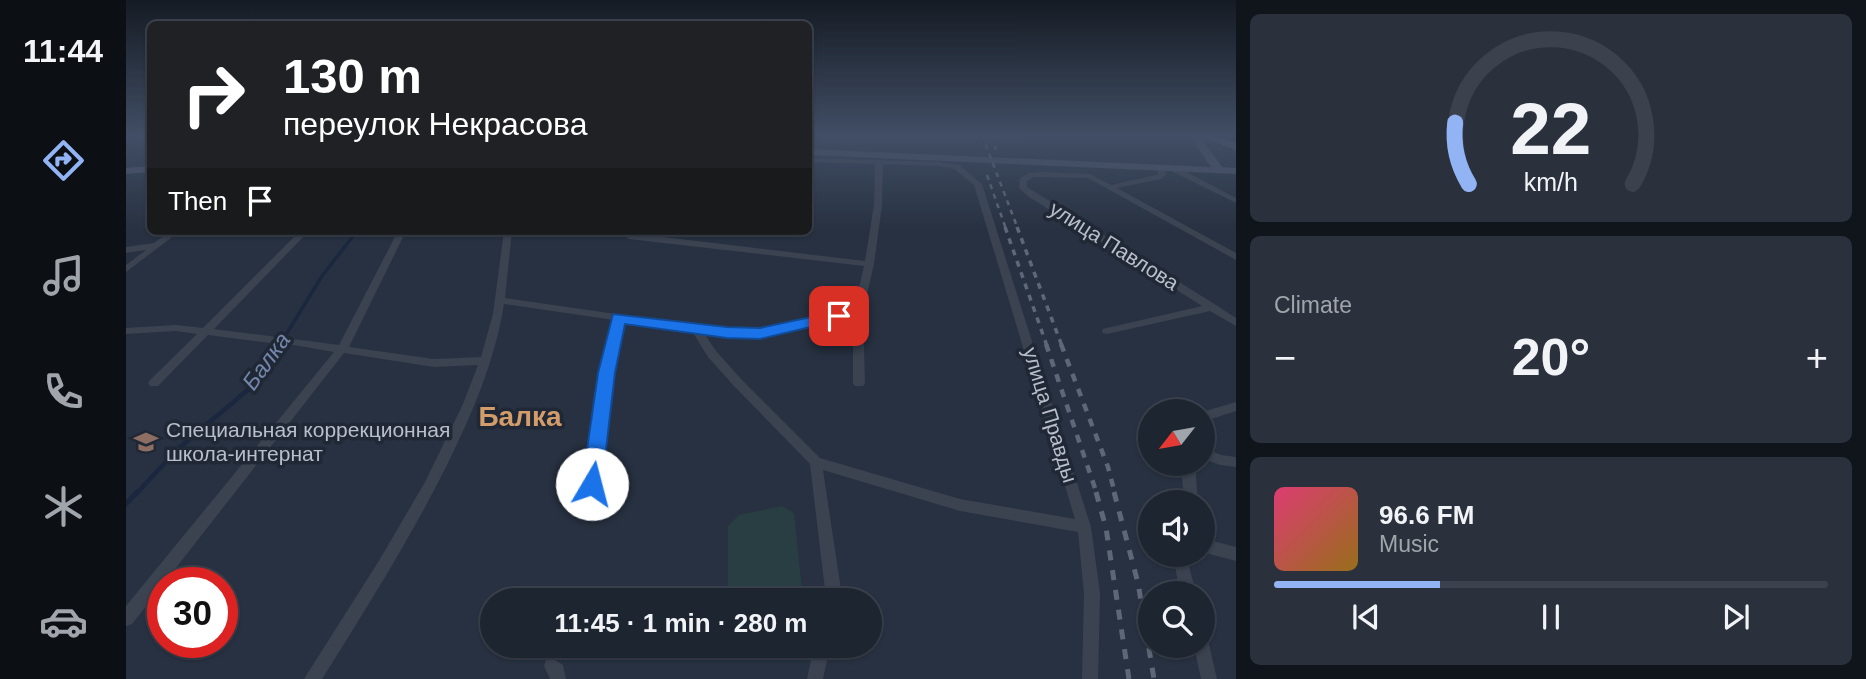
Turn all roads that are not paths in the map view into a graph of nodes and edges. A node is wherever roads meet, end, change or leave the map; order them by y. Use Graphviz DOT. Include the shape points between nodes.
graph roads {
  1 [pos="879,167"];
  2 [pos="951,167"];
  3 [pos="1111,167"];
  4 [pos="1216,167"];
  5 [pos="147,169"];
  6 [pos="1159,169"];
  7 [pos="1176,170"];
  8 [pos="1218,170"];
  9 [pos="1236,170"];
  10 [pos="126,171"];
  11 [pos="1110,187"];
  12 [pos="1236,201"];
  13 [pos="171,235"];
  14 [pos="301,235"];
  15 [pos="400,235"];
  16 [pos="508,235"];
  17 [pos="677,235"];
  18 [pos="629,236"];
  19 [pos="674,242"];
  20 [pos="157,246"];
  21 [pos="126,250"];
  22 [pos="1236,257"];
  23 [pos="869,264"];
  24 [pos="126,269"];
  25 [pos="500,300"];
  26 [pos="1213,307"];
  27 [pos="858,311"];
  28 [pos="619,318"];
  29 [pos="1236,323"];
  30 [pos="695,328"];
  31 [pos="207,330"];
  32 [pos="126,331"];
  33 [pos="1107,331"];
  34 [pos="342,349"];
  35 [pos="485,361"];
  36 [pos="153,383"];
  37 [pos="859,383"];
  38 [pos="1236,406"];
  39 [pos="1215,413"];
  40 [pos="1215,458"];
  41 [pos="816,462"];
  42 [pos="1236,462"];
  43 [pos="592,484"];
  44 [pos="1084,527"];
  45 [pos="1215,548"];
  46 [pos="1236,554"];
  47 [pos="833,588"];
  48 [pos="126,618"];
  49 [pos="819,658"];
  50 [pos="1205,658"];
  51 [pos="312,679"];
  52 [pos="815,679"];
  53 [pos="1090,679"];
  54 [pos="1209,679"];
  1 -- 23 [label="street"];
  2 -- 44 [label="street, улица Правды" via="978,184"];
  3 -- 6 [label="main road"];
  4 -- 8 [label="main road"];
  5 -- 10 [label="main road"];
  6 -- 7 [label="main road"];
  6 -- 11 [label="street" via="1163,174 1158,177"];
  7 -- 8 [label="main road"];
  7 -- 12 [label="street"];
  8 -- 9 [label="main road"];
  11 -- 22 [label="street"];
  11 -- 26 [label="street, улица Павлова" via="1090,176 1031,175 1021,184"];
  13 -- 20 [label="street"];
  14 -- 31 [label="street"];
  15 -- 34 [label="street"];
  16 -- 25 [label="street"];
  17 -- 19 [label="street"];
  18 -- 19 [label="street"];
  19 -- 23 [label="street"];
  20 -- 21 [label="street"];
  20 -- 24 [label="street"];
  23 -- 27 [label="street"];
  25 -- 28 [label="street"];
  25 -- 35 [label="street"];
  26 -- 29 [label="street, улица Павлова"];
  26 -- 33 [label="street"];
  27 -- 30 [label="street" via="760,333"];
  27 -- 37 [label="street"];
  28 -- 30 [label="street"];
  28 -- 43 [label="street"];
  30 -- 41 [label="street" via="712,355"];
  31 -- 32 [label="street"];
  31 -- 34 [label="street"];
  31 -- 36 [label="street"];
  34 -- 35 [label="street" via="434,363"];
  34 -- 48 [label="street"];
  35 -- 51 [label="street" via="427,495"];
  38 -- 39 [label="street"];
  40 -- 42 [label="street"];
  41 -- 44 [label="street" via="960,505"];
  41 -- 47 [label="street"];
  44 -- 53 [label="street, улица Правды" via="1092,593"];
  45 -- 46 [label="street"];
  49 -- 52 [label="street"];
  50 -- 54 [label="street"];
}
